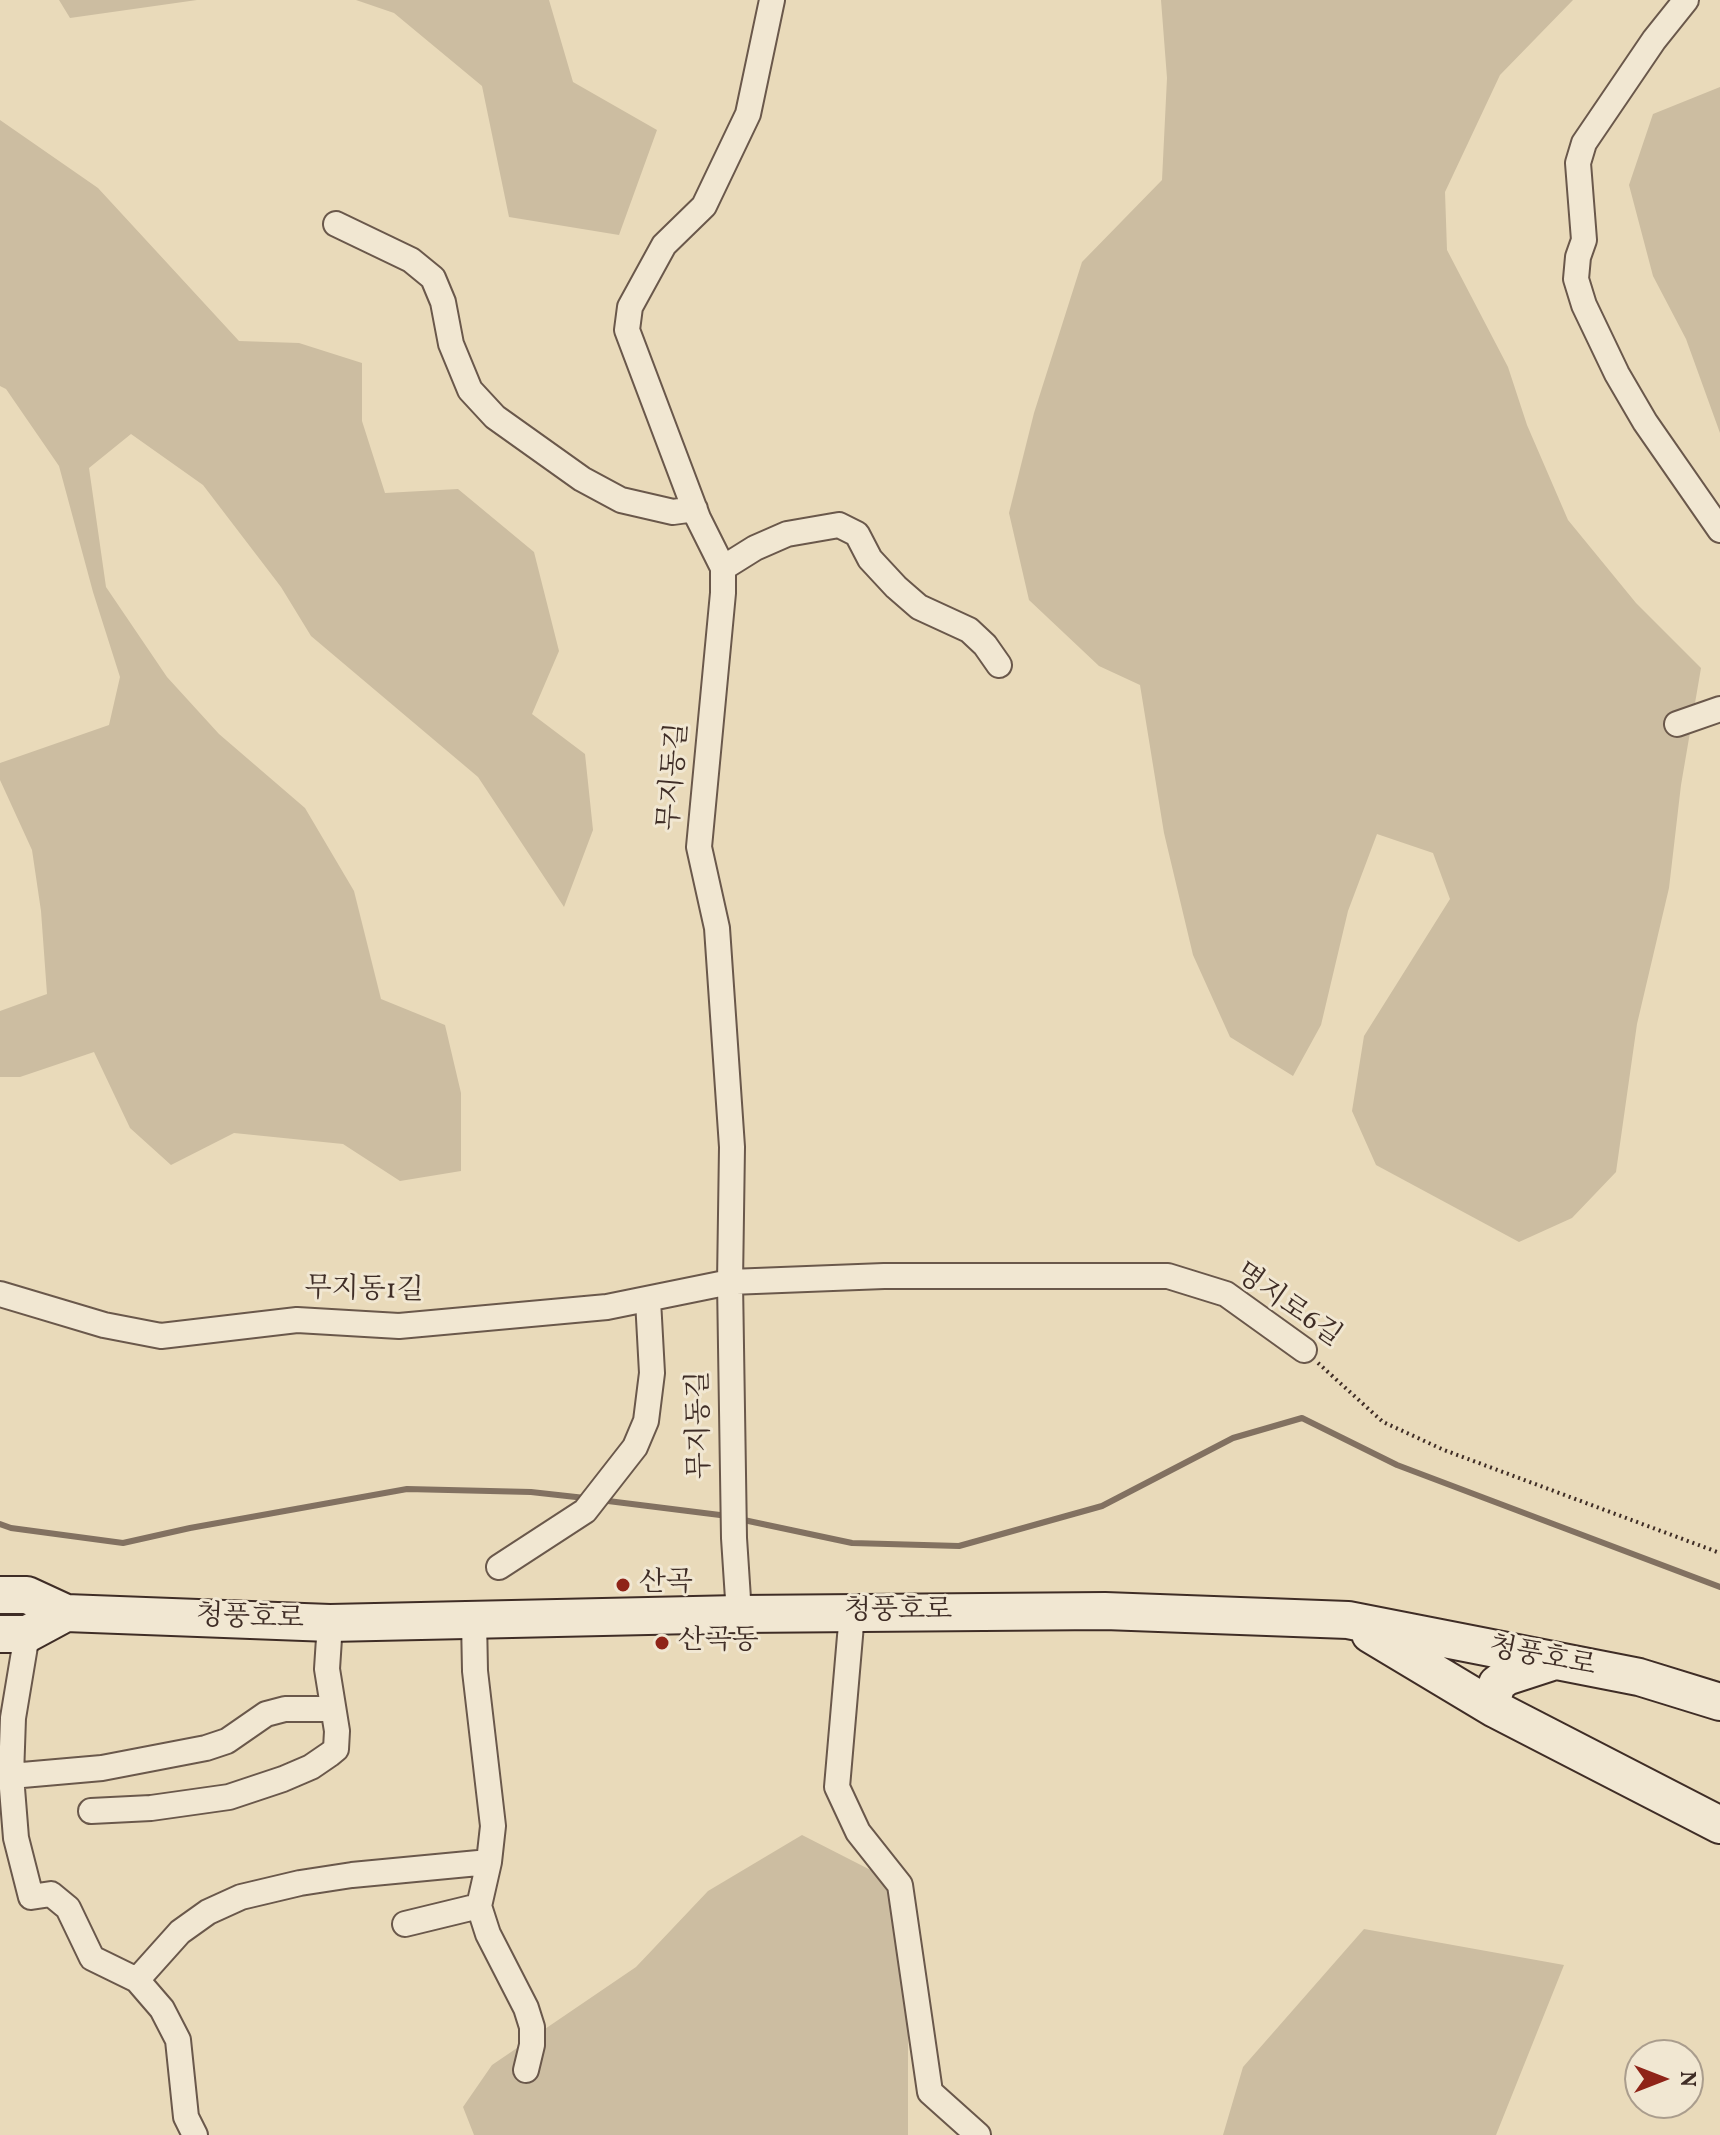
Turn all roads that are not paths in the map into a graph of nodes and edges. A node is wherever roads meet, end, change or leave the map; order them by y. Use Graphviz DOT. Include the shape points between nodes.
graph roads {
  1 [pos="772,0"];
  2 [pos="1686,0"];
  3 [pos="336,224"];
  4 [pos="695,509"];
  5 [pos="1720,530"];
  6 [pos="723,568"];
  7 [pos="999,665"];
  8 [pos="1720,709"];
  9 [pos="1677,724"];
  10 [pos="730,1282"];
  11 [pos="0,1294"];
  12 [pos="648,1300"];
  13 [pos="1304,1350"];
  14 [pos="499,1567"];
  15 [pos="0,1595"];
  16 [pos="66,1613"];
  17 [pos="852,1613"];
  18 [pos="739,1614"];
  19 [pos="474,1620"];
  20 [pos="1348,1620"];
  21 [pos="330,1623"];
  22 [pos="13,1634"];
  23 [pos="1552,1661"];
  24 [pos="1720,1702"];
  25 [pos="331,1709"];
  26 [pos="1495,1709"];
  27 [pos="11,1776"];
  28 [pos="91,1811"];
  29 [pos="1720,1825"];
  30 [pos="489,1862"];
  31 [pos="479,1906"];
  32 [pos="405,1924"];
  33 [pos="137,1980"];
  34 [pos="526,2070"];
  35 [pos="195,2135"];
  36 [pos="978,2135"];
  1 -- 4 [label="street, 무지동길" via="748,114 704,206 664,245 630,307 627,330"];
  2 -- 5 [label="street" via="1584,143 1578,163 1584,240 1576,279 1617,374"];
  3 -- 4 [label="street" via="411,260 433,278 470,390 495,417 621,500 673,512"];
  4 -- 6 [label="street, 무지동길"];
  6 -- 7 [label="street" via="787,534 839,525 857,534 870,559 896,587 919,607 969,630"];
  6 -- 10 [label="street, 무지동길" via="699,847 717,928 726,1053 732,1147"];
  8 -- 9 [label="street"];
  10 -- 12 [label="street, 무지동1길"];
  10 -- 13 [label="street, 명지로6길" via="1168,1276 1226,1294"];
  10 -- 18 [label="street, 무지동길"];
  11 -- 12 [label="street, 무지동1길" via="161,1336 297,1320 399,1326"];
  12 -- 14 [label="street" via="652,1373 646,1421 635,1447 585,1511"];
  15 -- 16 [label="main road, 청풍호로" via="27,1595"];
  16 -- 21 [label="main road, 청풍호로"];
  16 -- 22 [label="main road"];
  17 -- 18 [label="main road, 청풍호로"];
  17 -- 20 [label="main road, 청풍호로" via="1105,1611"];
  17 -- 36 [label="street" via="837,1787 858,1832 900,1885 930,2092"];
  18 -- 19 [label="main road, 청풍호로"];
  19 -- 21 [label="main road, 청풍호로"];
  19 -- 30 [label="street" via="493,1826"];
  20 -- 23 [label="main road, 청풍호로"];
  20 -- 26 [label="main road"];
  21 -- 25 [label="street"];
  22 -- 27 [label="street"];
  23 -- 24 [label="main road, 청풍호로" via="1639,1677"];
  23 -- 26 [label="main road" via="1497,1684"];
  25 -- 27 [label="street" via="266,1714 227,1741 206,1748 102,1768"];
  25 -- 28 [label="street" via="336,1749 283,1779 215,1799"];
  26 -- 29 [label="main road"];
  27 -- 33 [label="street" via="16,1838 31,1897 51,1894 68,1908 92,1958"];
  30 -- 31 [label="street"];
  30 -- 33 [label="street" via="352,1875 241,1897 180,1932"];
  31 -- 32 [label="street"];
  31 -- 34 [label="street" via="532,2027"];
  33 -- 35 [label="street" via="162,2009 178,2040 186,2117"];
}
